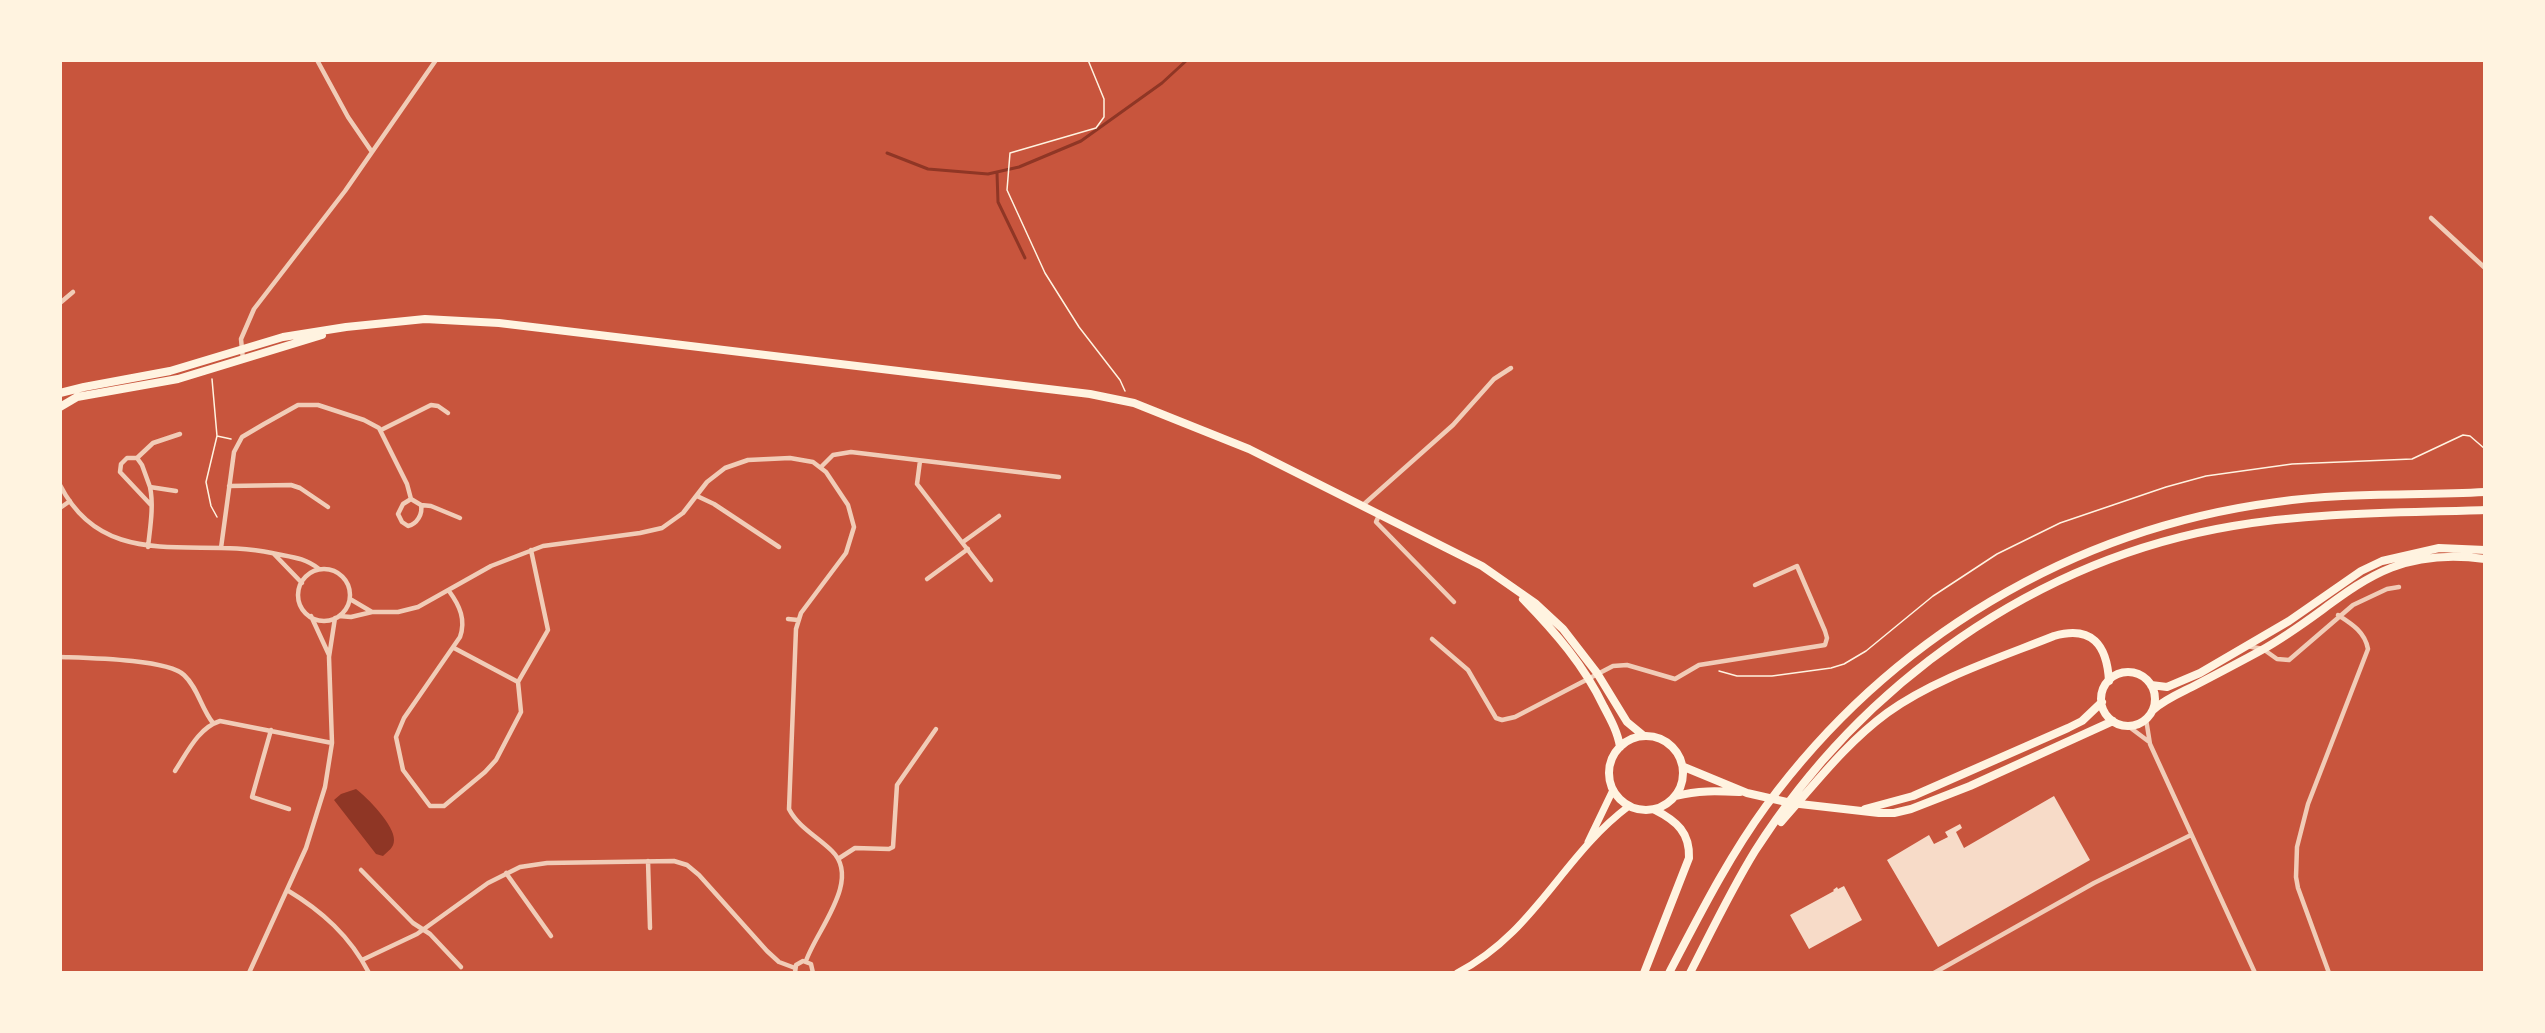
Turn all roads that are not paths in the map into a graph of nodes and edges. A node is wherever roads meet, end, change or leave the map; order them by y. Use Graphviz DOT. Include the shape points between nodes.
graph roads {
  1 [pos="317,60"];
  2 [pos="435,60"];
  3 [pos="372,152"];
  4 [pos="2431,218"];
  5 [pos="2485,268"];
  6 [pos="73,292"];
  7 [pos="60,303"];
  8 [pos="346,327"];
  9 [pos="241,349"];
  10 [pos="243,360"];
  11 [pos="1511,368"];
  12 [pos="60,393"];
  13 [pos="60,407"];
  14 [pos="448,413"];
  15 [pos="381,430"];
  16 [pos="180,434"];
  17 [pos="136,458"];
  18 [pos="920,461"];
  19 [pos="822,467"];
  20 [pos="1059,477"];
  21 [pos="60,485"];
  22 [pos="229,486"];
  23 [pos="150,487"];
  24 [pos="176,491"];
  25 [pos="2485,492"];
  26 [pos="697,496"];
  27 [pos="411,499"];
  28 [pos="70,501"];
  29 [pos="421,505"];
  30 [pos="1363,505"];
  31 [pos="151,506"];
  32 [pos="328,507"];
  33 [pos="60,508"];
  34 [pos="2485,510"];
  35 [pos="1380,513"];
  36 [pos="999,516"];
  37 [pos="460,518"];
  38 [pos="408,526"];
  39 [pos="406,532"];
  40 [pos="963,542"];
  41 [pos="148,547"];
  42 [pos="779,547"];
  43 [pos="220,548"];
  44 [pos="968,549"];
  45 [pos="531,550"];
  46 [pos="2485,550"];
  47 [pos="274,554"];
  48 [pos="2485,559"];
  49 [pos="319,570"];
  50 [pos="927,579"];
  51 [pos="991,580"];
  52 [pos="302,583"];
  53 [pos="1755,585"];
  54 [pos="2399,587"];
  55 [pos="449,591"];
  56 [pos="350,599"];
  57 [pos="1454,602"];
  58 [pos="372,612"];
  59 [pos="2338,615"];
  60 [pos="311,616"];
  61 [pos="337,617"];
  62 [pos="788,619"];
  63 [pos="798,620"];
  64 [pos="1432,639"];
  65 [pos="2247,646"];
  66 [pos="454,648"];
  67 [pos="2263,650"];
  68 [pos="60,657"];
  69 [pos="330,657"];
  70 [pos="1593,675"];
  71 [pos="2109,681"];
  72 [pos="518,682"];
  73 [pos="2151,685"];
  74 [pos="2102,702"];
  75 [pos="2153,710"];
  76 [pos="2146,719"];
  77 [pos="2113,721"];
  78 [pos="213,723"];
  79 [pos="2128,726"];
  80 [pos="936,729"];
  81 [pos="271,730"];
  82 [pos="1644,736"];
  83 [pos="2148,741"];
  84 [pos="332,743"];
  85 [pos="1620,747"];
  86 [pos="1684,767"];
  87 [pos="175,771"];
  88 [pos="1613,790"];
  89 [pos="1747,792"];
  90 [pos="1676,796"];
  91 [pos="1629,806"];
  92 [pos="288,809"];
  93 [pos="1655,810"];
  94 [pos="1861,810"];
  95 [pos="2191,835"];
  96 [pos="1584,848"];
  97 [pos="1756,850"];
  98 [pos="838,859"];
  99 [pos="648,861"];
  100 [pos="361,870"];
  101 [pos="506,873"];
  102 [pos="286,890"];
  103 [pos="650,928"];
  104 [pos="424,929"];
  105 [pos="551,936"];
  106 [pos="362,960"];
  107 [pos="806,961"];
  108 [pos="460,967"];
  109 [pos="795,970"];
  110 [pos="249,973"];
  111 [pos="369,973"];
  112 [pos="813,973"];
  113 [pos="1457,973"];
  114 [pos="1644,973"];
  115 [pos="1669,973"];
  116 [pos="1690,973"];
  117 [pos="1934,973"];
  118 [pos="2255,973"];
  119 [pos="2329,973"];
  1 -- 3 [label="street"];
  2 -- 3 [label="street"];
  3 -- 9 [label="street" via="260,299 244,328"];
  4 -- 5 [label="street"];
  6 -- 7 [label="street"];
  8 -- 9 [label="main road" via="283,337"];
  8 -- 10 [label="main road"];
  8 -- 30 [label="main road" via="425,319 499,322 1126,401 1249,449"];
  9 -- 10 [label="street"];
  9 -- 12 [label="main road" via="170,371"];
  10 -- 13 [label="main road" via="154,384 77,397"];
  11 -- 30 [label="street" via="1494,379 1453,425"];
  14 -- 15 [label="street" via="431,405"];
  15 -- 22 [label="street" via="364,420 303,404 238,441"];
  15 -- 27 [label="street"];
  16 -- 17 [label="street" via="153,443"];
  17 -- 23 [label="street"];
  17 -- 31 [label="street" via="127,458 119,470"];
  18 -- 19 [label="street" via="843,452 833,455"];
  18 -- 20 [label="street"];
  18 -- 40 [label="street" via="917,484"];
  19 -- 26 [label="street" via="790,458 739,462 711,477"];
  19 -- 63 [label="street" via="853,515 853,533 846,553"];
  21 -- 28 [label="street"];
  22 -- 32 [label="street" via="291,485"];
  22 -- 43 [label="street"];
  23 -- 24 [label="street"];
  23 -- 31 [label="street"];
  25 -- 115 [label="main road" via="2279,501 2211,513 2094,549 1994,598 1914,652 1827,732 1766,806 1728,863"];
  26 -- 42 [label="street"];
  26 -- 45 [label="street" via="683,513 662,528"];
  27 -- 29 [label="street"];
  27 -- 38 [label="street" via="403,504 399,514"];
  28 -- 33 [label="street"];
  28 -- 41 [label="street" via="85,519 105,533"];
  29 -- 37 [label="street"];
  29 -- 38 [label="street" via="421,514"];
  30 -- 35 [label="main road"];
  31 -- 41 [label="street"];
  34 -- 97 [label="main road" via="2318,516 2234,525 2178,537 2063,579 1954,641 1900,684 1829,753"];
  35 -- 57 [label="street" via="1376,522"];
  35 -- 70 [label="main road" via="1470,558 1509,585"];
  36 -- 40 [label="street"];
  38 -- 39 [label="street"];
  40 -- 44 [label="street"];
  41 -- 43 [label="street"];
  43 -- 47 [label="street"];
  44 -- 50 [label="street"];
  44 -- 51 [label="street"];
  45 -- 55 [label="street" via="491,566"];
  45 -- 72 [label="street" via="548,630"];
  46 -- 65 [label="main road" via="2439,548 2382,561"];
  47 -- 49 [label="street" via="300,558"];
  47 -- 52 [label="street"];
  48 -- 67 [label="main road" via="2428,558 2379,572"];
  49 -- 52 [label="street"];
  49 -- 56 [label="street" via="334,571 344,577"];
  52 -- 60 [label="street" via="300,602"];
  53 -- 70 [label="street" via="1797,566 1825,631 1825,645 1699,665 1675,679 1627,665"];
  54 -- 59 [label="street" via="2364,598"];
  55 -- 58 [label="street" via="409,610"];
  55 -- 66 [label="street" via="463,620"];
  56 -- 58 [label="street"];
  56 -- 61 [label="street"];
  58 -- 61 [label="street"];
  59 -- 67 [label="street" via="2289,660 2273,658"];
  59 -- 119 [label="street" via="2364,636 2367,656 2308,804 2296,864 2300,894"];
  60 -- 61 [label="street" via="327,620"];
  60 -- 69 [label="street"];
  61 -- 69 [label="street"];
  62 -- 63 [label="street"];
  63 -- 98 [label="street" via="789,809"];
  64 -- 70 [label="street" via="1467,670 1496,718 1502,720 1524,713"];
  65 -- 67 [label="street"];
  65 -- 73 [label="main road" via="2179,683 2167,687"];
  66 -- 72 [label="street"];
  66 -- 72 [label="street" via="404,718 396,736 402,770 430,806 444,806 496,760 521,712"];
  67 -- 75 [label="main road"];
  68 -- 78 [label="street" via="176,669 189,681"];
  69 -- 84 [label="street"];
  70 -- 82 [label="main road" via="1627,722"];
  70 -- 85 [label="main road"];
  71 -- 73 [label="main road" via="2131,673"];
  71 -- 74 [label="main road"];
  71 -- 97 [label="main road" via="2102,648 2086,635 2073,632 2054,636 1919,692 1843,751"];
  73 -- 75 [label="main road"];
  74 -- 77 [label="main road"];
  74 -- 94 [label="main road" via="2068,728 1905,800"];
  75 -- 76 [label="main road"];
  76 -- 79 [label="main road"];
  76 -- 83 [label="street"];
  77 -- 79 [label="main road"];
  77 -- 94 [label="main road" via="2027,762 1911,809 1886,813"];
  78 -- 81 [label="street" via="224,721"];
  78 -- 87 [label="street" via="200,734"];
  79 -- 83 [label="street"];
  80 -- 98 [label="street" via="897,785 893,847 855,848"];
  81 -- 84 [label="street"];
  81 -- 92 [label="street" via="252,797"];
  82 -- 85 [label="main road"];
  82 -- 86 [label="main road" via="1674,747"];
  83 -- 95 [label="street"];
  84 -- 102 [label="street" via="316,819"];
  85 -- 88 [label="main road" via="1609,767"];
  86 -- 89 [label="main road"];
  86 -- 90 [label="main road"];
  88 -- 91 [label="main road"];
  88 -- 96 [label="main road"];
  89 -- 90 [label="main road" via="1715,790"];
  89 -- 94 [label="main road" via="1791,803"];
  90 -- 93 [label="main road"];
  91 -- 93 [label="main road"];
  91 -- 96 [label="main road"];
  93 -- 114 [label="main road" via="1683,830 1689,858"];
  95 -- 117 [label="street" via="2094,883"];
  95 -- 118 [label="street"];
  96 -- 113 [label="main road" via="1521,926 1488,954"];
  97 -- 116 [label="main road"];
  98 -- 107 [label="street" via="842,884"];
  99 -- 101 [label="street" via="536,864"];
  99 -- 103 [label="street"];
  99 -- 109 [label="street" via="674,861 693,869 767,951"];
  100 -- 104 [label="street" via="413,923"];
  101 -- 104 [label="street"];
  101 -- 105 [label="street"];
  102 -- 106 [label="street" via="334,924"];
  102 -- 110 [label="street"];
  104 -- 106 [label="street"];
  104 -- 108 [label="street"];
  106 -- 111 [label="street"];
  107 -- 109 [label="street" via="798,963"];
  107 -- 112 [label="street" via="813,966"];
}
